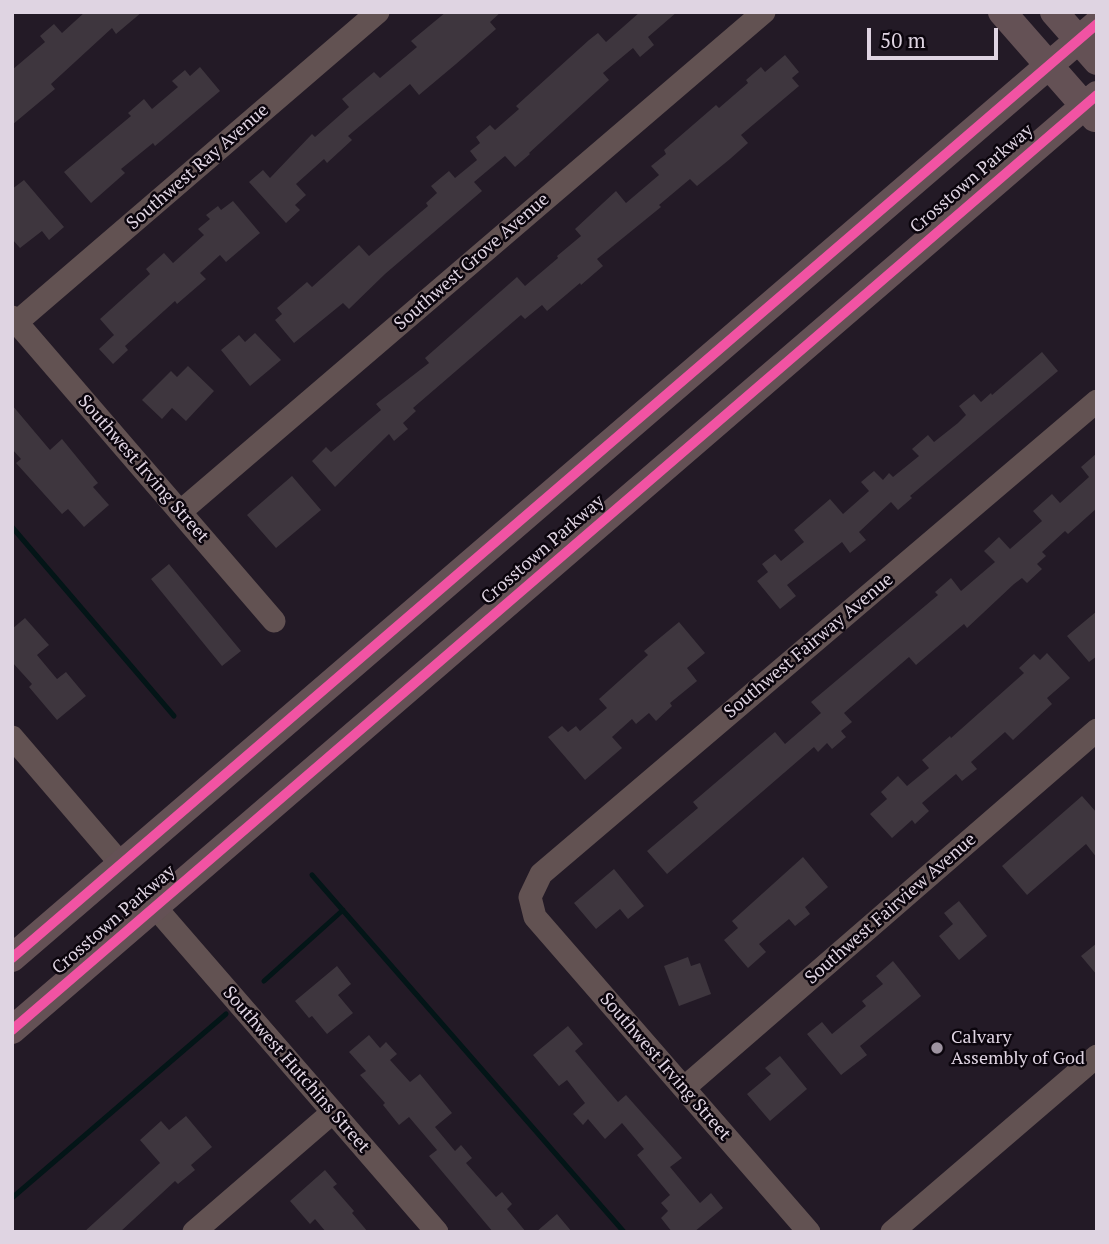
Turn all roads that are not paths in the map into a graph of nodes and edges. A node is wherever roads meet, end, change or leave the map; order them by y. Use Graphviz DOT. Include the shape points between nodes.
graph roads {
  1 [pos="378,12"];
  2 [pos="764,12"];
  3 [pos="1002,12"];
  4 [pos="1054,12"];
  5 [pos="1087,32"];
  6 [pos="1097,61"];
  7 [pos="1048,65"];
  8 [pos="1093,107"];
  9 [pos="15,320"];
  10 [pos="1097,401"];
  11 [pos="180,512"];
  12 [pos="274,621"];
  13 [pos="1097,730"];
  14 [pos="12,737"];
  15 [pos="121,864"];
  16 [pos="530,897"];
  17 [pos="155,907"];
  18 [pos="12,958"];
  19 [pos="12,1030"];
  20 [pos="1097,1056"];
  21 [pos="684,1088"];
  22 [pos="333,1112"];
  23 [pos="194,1232"];
  24 [pos="436,1232"];
  25 [pos="809,1232"];
  26 [pos="892,1232"];
  1 -- 9 [label="street, Southwest Ray Avenue"];
  2 -- 11 [label="street, Southwest Grove Avenue"];
  3 -- 7 [label="main road"];
  4 -- 5 [label="main road"];
  5 -- 6 [label="main road"];
  5 -- 7 [label="main road, Crosstown Parkway"];
  7 -- 8 [label="main road"];
  7 -- 15 [label="main road, Crosstown Parkway"];
  8 -- 17 [label="main road, Crosstown Parkway"];
  9 -- 11 [label="street, Southwest Irving Street"];
  10 -- 16 [label="street, Southwest Fairway Avenue" via="541,874"];
  11 -- 12 [label="street, Southwest Irving Street"];
  13 -- 21 [label="street, Southwest Fairview Avenue"];
  14 -- 15 [label="street"];
  15 -- 18 [label="main road, Crosstown Parkway"];
  16 -- 21 [label="street, Southwest Irving Street" via="535,916"];
  17 -- 19 [label="main road, Crosstown Parkway"];
  17 -- 22 [label="street, Southwest Hutchins Street"];
  20 -- 26 [label="street"];
  21 -- 25 [label="street, Southwest Irving Street"];
  22 -- 23 [label="street"];
  22 -- 24 [label="street, Southwest Hutchins Street"];
}
